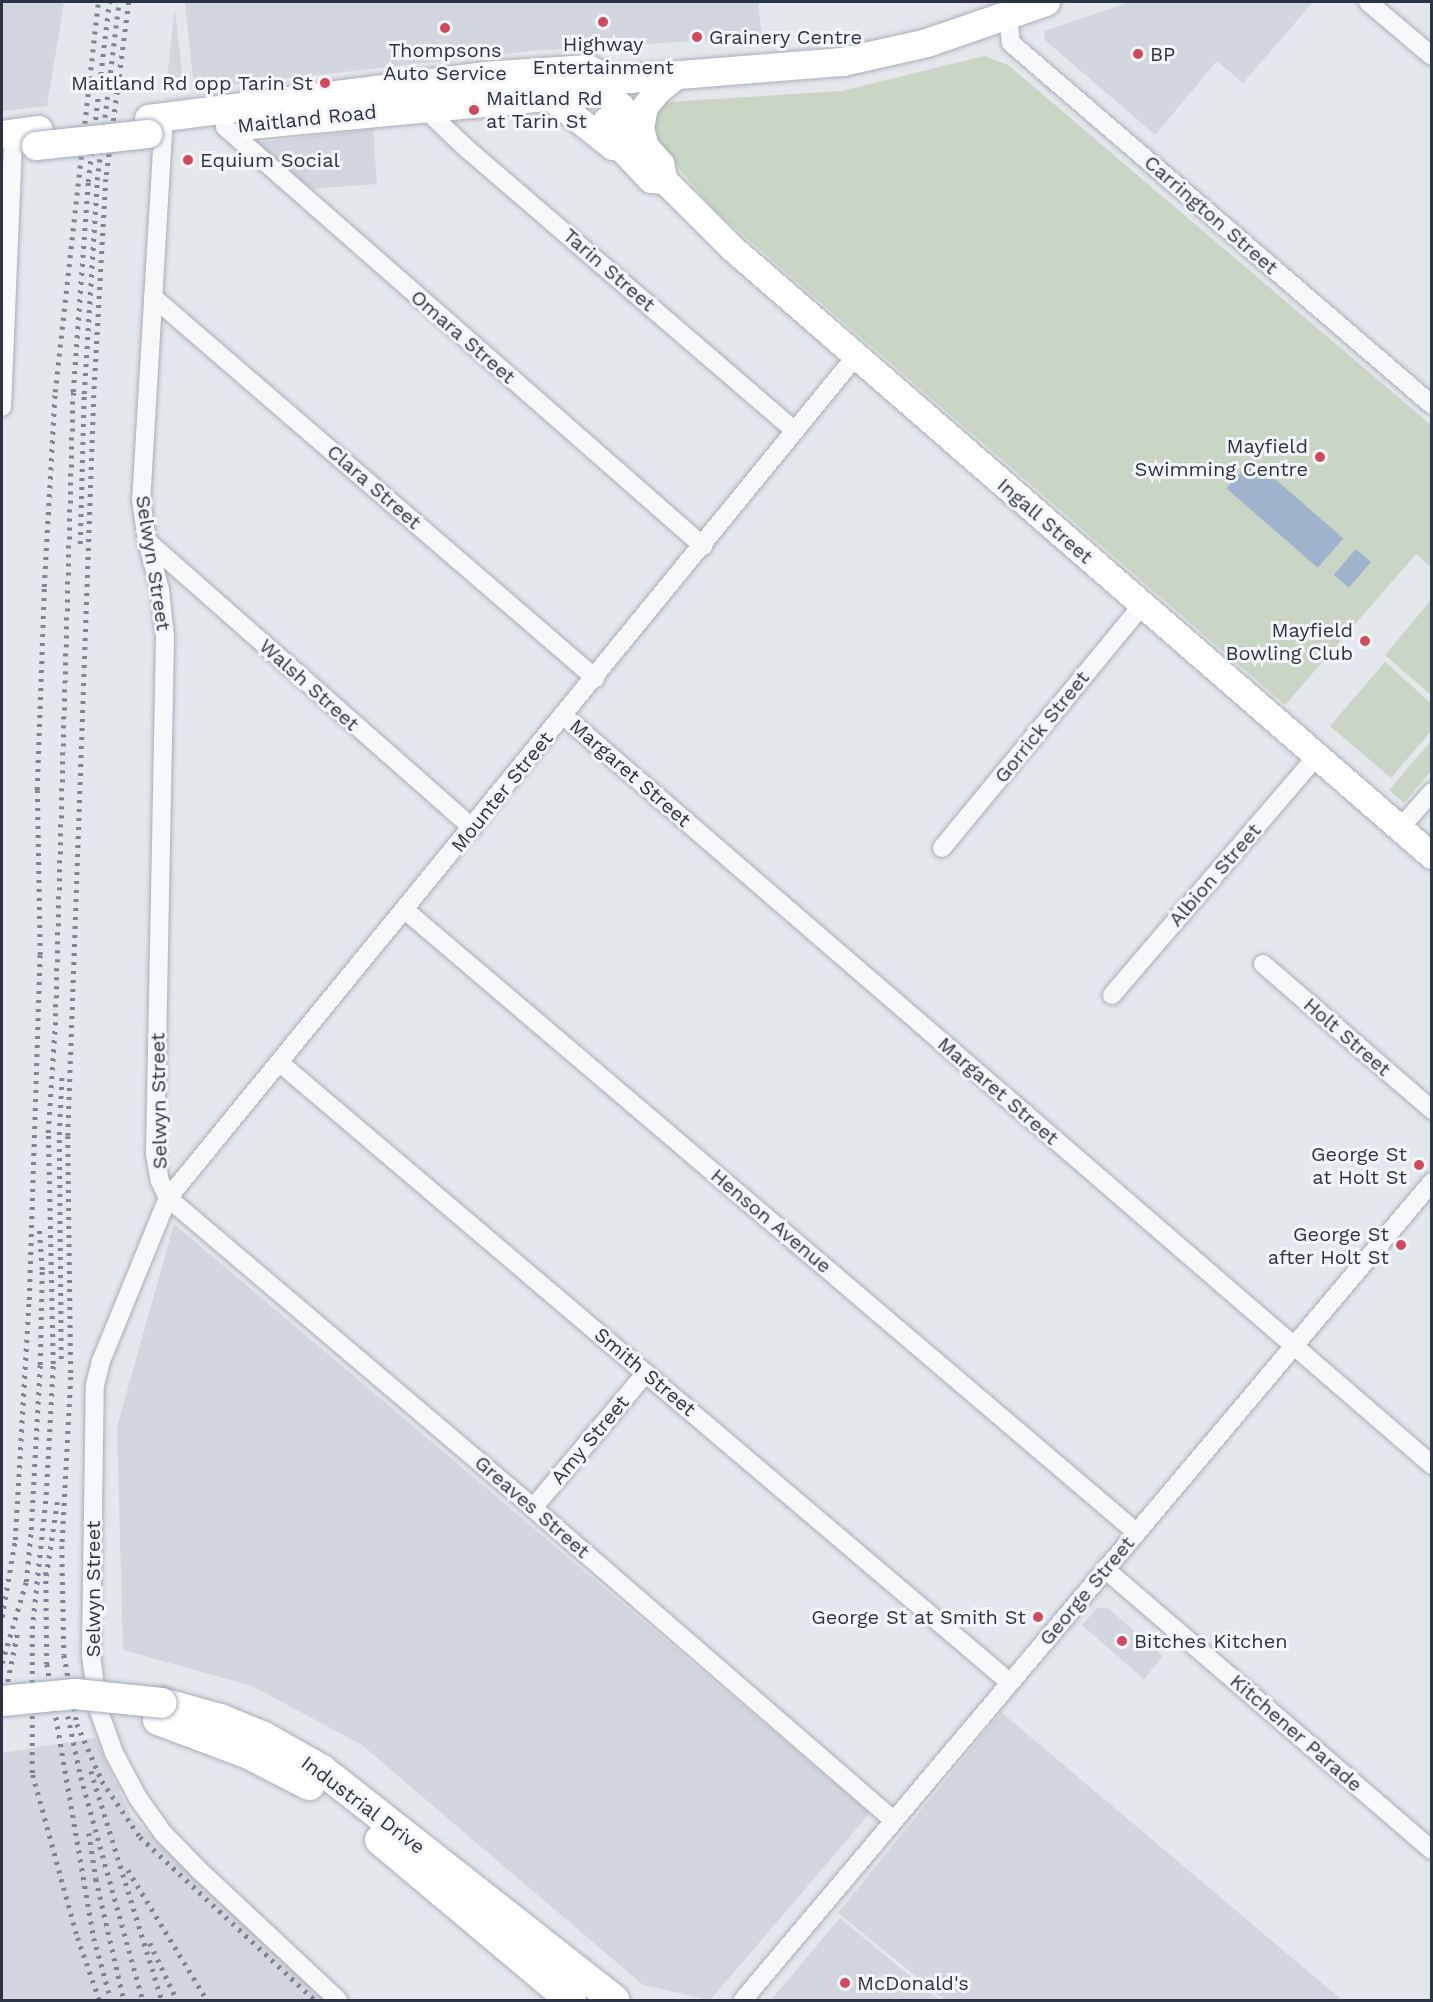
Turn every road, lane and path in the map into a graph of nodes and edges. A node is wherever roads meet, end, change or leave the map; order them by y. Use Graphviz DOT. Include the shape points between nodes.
graph roads {
  1 [pos="1046,2"];
  2 [pos="1368,2"];
  3 [pos="1008,15"];
  4 [pos="1431,56"];
  5 [pos="679,74"];
  6 [pos="609,88"];
  7 [pos="547,95"];
  8 [pos="424,108"];
  9 [pos="225,128"];
  10 [pos="154,129"];
  11 [pos="18,142"];
  12 [pos="634,148"];
  13 [pos="153,297"];
  14 [pos="856,356"];
  15 [pos="1431,405"];
  16 [pos="2,407"];
  17 [pos="795,431"];
  18 [pos="147,541"];
  19 [pos="703,546"];
  20 [pos="1142,605"];
  21 [pos="595,678"];
  22 [pos="564,716"];
  23 [pos="1317,756"];
  24 [pos="1431,792"];
  25 [pos="472,828"];
  26 [pos="1400,828"];
  27 [pos="942,848"];
  28 [pos="1431,856"];
  29 [pos="405,910"];
  30 [pos="1263,964"];
  31 [pos="1112,995"];
  32 [pos="280,1063"];
  33 [pos="1431,1110"];
  34 [pos="1431,1182"];
  35 [pos="168,1198"];
  36 [pos="1294,1347"];
  37 [pos="646,1373"];
  38 [pos="1431,1465"];
  39 [pos="533,1508"];
  40 [pos="1136,1532"];
  41 [pos="1105,1569"];
  42 [pos="1009,1682"];
  43 [pos="2,1701"];
  44 [pos="160,1712"];
  45 [pos="2,1719"];
  46 [pos="893,1820"];
  47 [pos="1431,1850"];
  48 [pos="338,2001"];
  49 [pos="571,2001"];
  50 [pos="614,2001"];
  51 [pos="743,2001"];
  1 -- 3 [label="main road, Maitland Road"];
  2 -- 4 [label="street"];
  3 -- 5 [label="main road, Maitland Road" via="875,57"];
  3 -- 15 [label="street, Carrington Street" via="1011,43"];
  5 -- 6 [label="main road, Maitland Road"];
  5 -- 12 [label="main road" via="645,107"];
  6 -- 7 [label="main road, Maitland Road"];
  6 -- 10 [label="main road, Maitland Road" via="588,69 484,76"];
  6 -- 12 [label="main road, Ingall Street" via="606,116 621,141"];
  7 -- 8 [label="main road, Maitland Road"];
  7 -- 12 [label="main road, Ingall Street" via="613,147"];
  8 -- 9 [label="main road, Maitland Road"];
  8 -- 17 [label="street, Tarin Street"];
  9 -- 10 [label="main road, Maitland Road"];
  9 -- 19 [label="street, Omara Street"];
  10 -- 11 [label="main road, Maitland Road"];
  10 -- 13 [label="street, Selwyn Street"];
  11 -- 16 [label="street"];
  12 -- 14 [label="main road, Ingall Street" via="651,180 665,181 732,248"];
  13 -- 18 [label="street, Selwyn Street" via="141,499"];
  13 -- 21 [label="street, Clara Street"];
  14 -- 17 [label="street, Mounter Street"];
  14 -- 20 [label="main road, Ingall Street"];
  17 -- 19 [label="street, Mounter Street"];
  18 -- 25 [label="street, Walsh Street"];
  18 -- 35 [label="street, Selwyn Street" via="160,590 165,637 155,1154"];
  19 -- 21 [label="street, Mounter Street"];
  20 -- 23 [label="main road, Ingall Street"];
  20 -- 27 [label="street, Gorrick Street"];
  21 -- 22 [label="street, Mounter Street"];
  22 -- 25 [label="street, Mounter Street"];
  22 -- 36 [label="street, Margaret Street"];
  23 -- 26 [label="main road, Ingall Street"];
  23 -- 31 [label="street, Albion Street"];
  24 -- 26 [label="street"];
  25 -- 29 [label="street, Mounter Street"];
  26 -- 28 [label="main road, Ingall Street"];
  29 -- 32 [label="street, Mounter Street"];
  29 -- 40 [label="street, Henson Avenue"];
  30 -- 33 [label="street, Holt Street"];
  32 -- 35 [label="street, Mounter Street"];
  32 -- 37 [label="street, Smith Street"];
  34 -- 36 [label="street, George Street"];
  35 -- 39 [label="street, Greaves Street"];
  35 -- 48 [label="street, Selwyn Street" via="94,1385 91,1655 98,1708 114,1753 138,1798 163,1833"];
  36 -- 38 [label="street, Margaret Street"];
  36 -- 40 [label="street, George Street"];
  37 -- 39 [label="street, Amy Street"];
  37 -- 42 [label="street, Smith Street"];
  39 -- 46 [label="street, Greaves Street"];
  40 -- 41 [label="street, George Street"];
  41 -- 42 [label="street, George Street"];
  41 -- 47 [label="street, Kitchener Parade"];
  42 -- 46 [label="street, George Street"];
  43 -- 44 [label="highway, Industrial Drive, bridge" via="75,1694"];
  44 -- 45 [label="highway, Industrial Drive"];
  44 -- 49 [label="highway, Industrial Drive" via="309,1785"];
  44 -- 50 [label="highway, Industrial Drive" via="220,1719 264,1737 322,1770"];
  46 -- 51 [label="street, George Street"];
}
